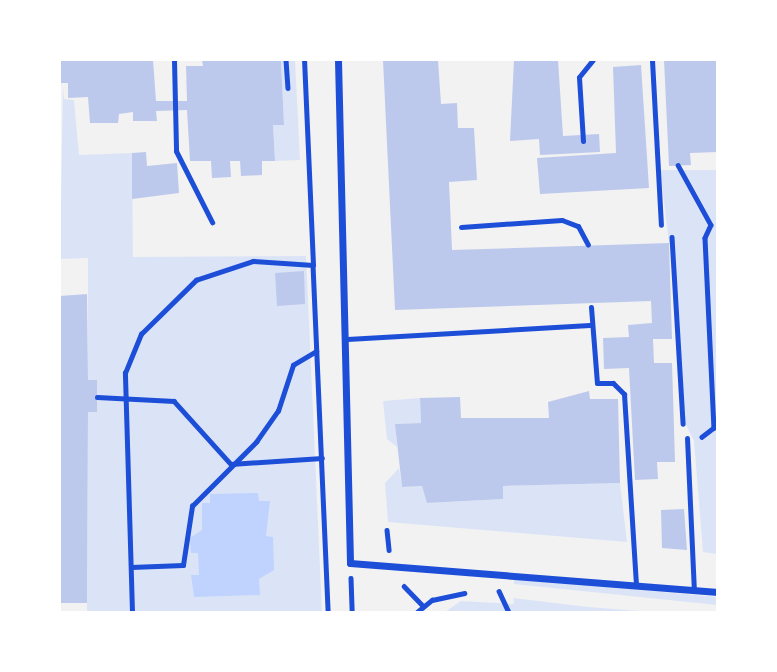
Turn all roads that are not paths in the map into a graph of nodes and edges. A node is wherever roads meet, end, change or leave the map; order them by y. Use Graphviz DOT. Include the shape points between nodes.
graph roads {
  1 [pos="174,60"];
  2 [pos="338,60"];
  3 [pos="593,60"];
  4 [pos="652,60"];
  5 [pos="583,141"];
  6 [pos="212,222"];
  7 [pos="661,225"];
  8 [pos="461,227"];
  9 [pos="588,245"];
  10 [pos="591,307"];
  11 [pos="590,325"];
  12 [pos="347,338"];
  13 [pos="687,438"];
  14 [pos="636,585"];
  15 [pos="694,590"];
  16 [pos="718,592"];
  1 -- 6 [label="lane" via="176,151"];
  2 -- 12 [label="street"];
  3 -- 5 [label="lane" via="579,77"];
  4 -- 7 [label="lane"];
  8 -- 9 [label="lane" via="562,220 578,226"];
  10 -- 11 [label="lane"];
  11 -- 12 [label="lane"];
  11 -- 14 [label="lane" via="597,383 613,383 624,394"];
  12 -- 14 [label="street" via="350,563"];
  13 -- 15 [label="lane"];
  14 -- 15 [label="street"];
  15 -- 16 [label="street"];
}
